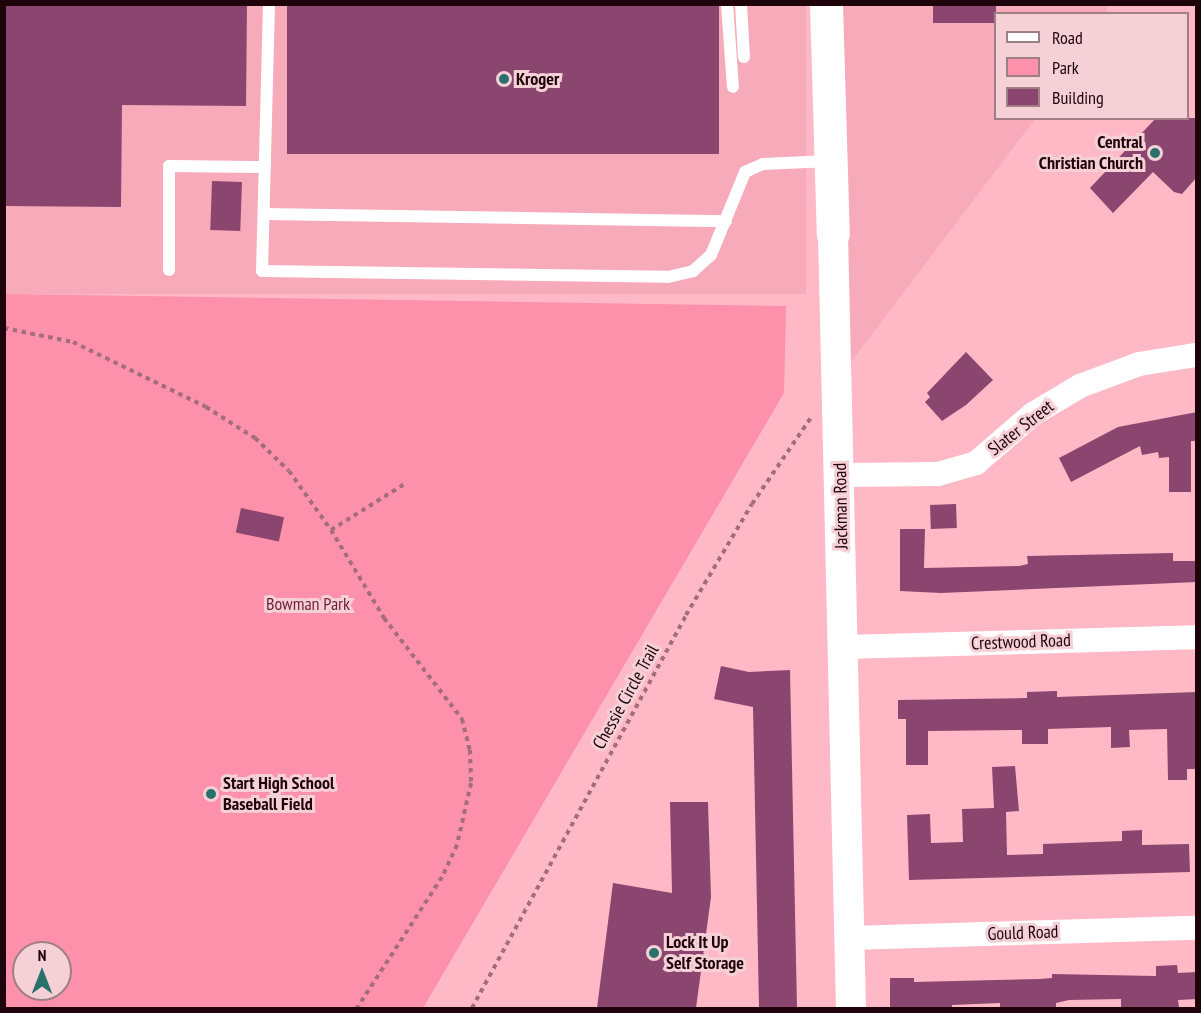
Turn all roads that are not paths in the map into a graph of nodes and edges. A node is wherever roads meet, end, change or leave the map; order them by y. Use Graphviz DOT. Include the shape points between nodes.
graph roads {
  1 [pos="269,4"];
  2 [pos="727,4"];
  3 [pos="741,4"];
  4 [pos="826,4"];
  5 [pos="744,57"];
  6 [pos="733,87"];
  7 [pos="829,161"];
  8 [pos="265,167"];
  9 [pos="264,214"];
  10 [pos="726,221"];
  11 [pos="833,234"];
  12 [pos="169,270"];
  13 [pos="1197,355"];
  14 [pos="840,475"];
  15 [pos="1197,637"];
  16 [pos="845,646"];
  17 [pos="1197,928"];
  18 [pos="850,938"];
  19 [pos="851,1008"];
  1 -- 8 [label="lane"];
  2 -- 6 [label="lane"];
  3 -- 5 [label="lane"];
  4 -- 7 [label="main road, Jackman Road"];
  7 -- 10 [label="lane" via="763,164 744,172"];
  7 -- 11 [label="main road, Jackman Road"];
  8 -- 9 [label="lane"];
  8 -- 12 [label="lane" via="169,166"];
  9 -- 10 [label="lane"];
  9 -- 10 [label="lane" via="262,271 656,277 693,271 711,255"];
  11 -- 14 [label="street, Jackman Road"];
  13 -- 14 [label="street, Slater Street" via="1139,364 1080,386 1033,414 976,463 938,474"];
  14 -- 16 [label="street, Jackman Road"];
  15 -- 16 [label="street, Crestwood Road"];
  16 -- 18 [label="street, Jackman Road"];
  17 -- 18 [label="street, Gould Road"];
  18 -- 19 [label="street, Jackman Road"];
}
